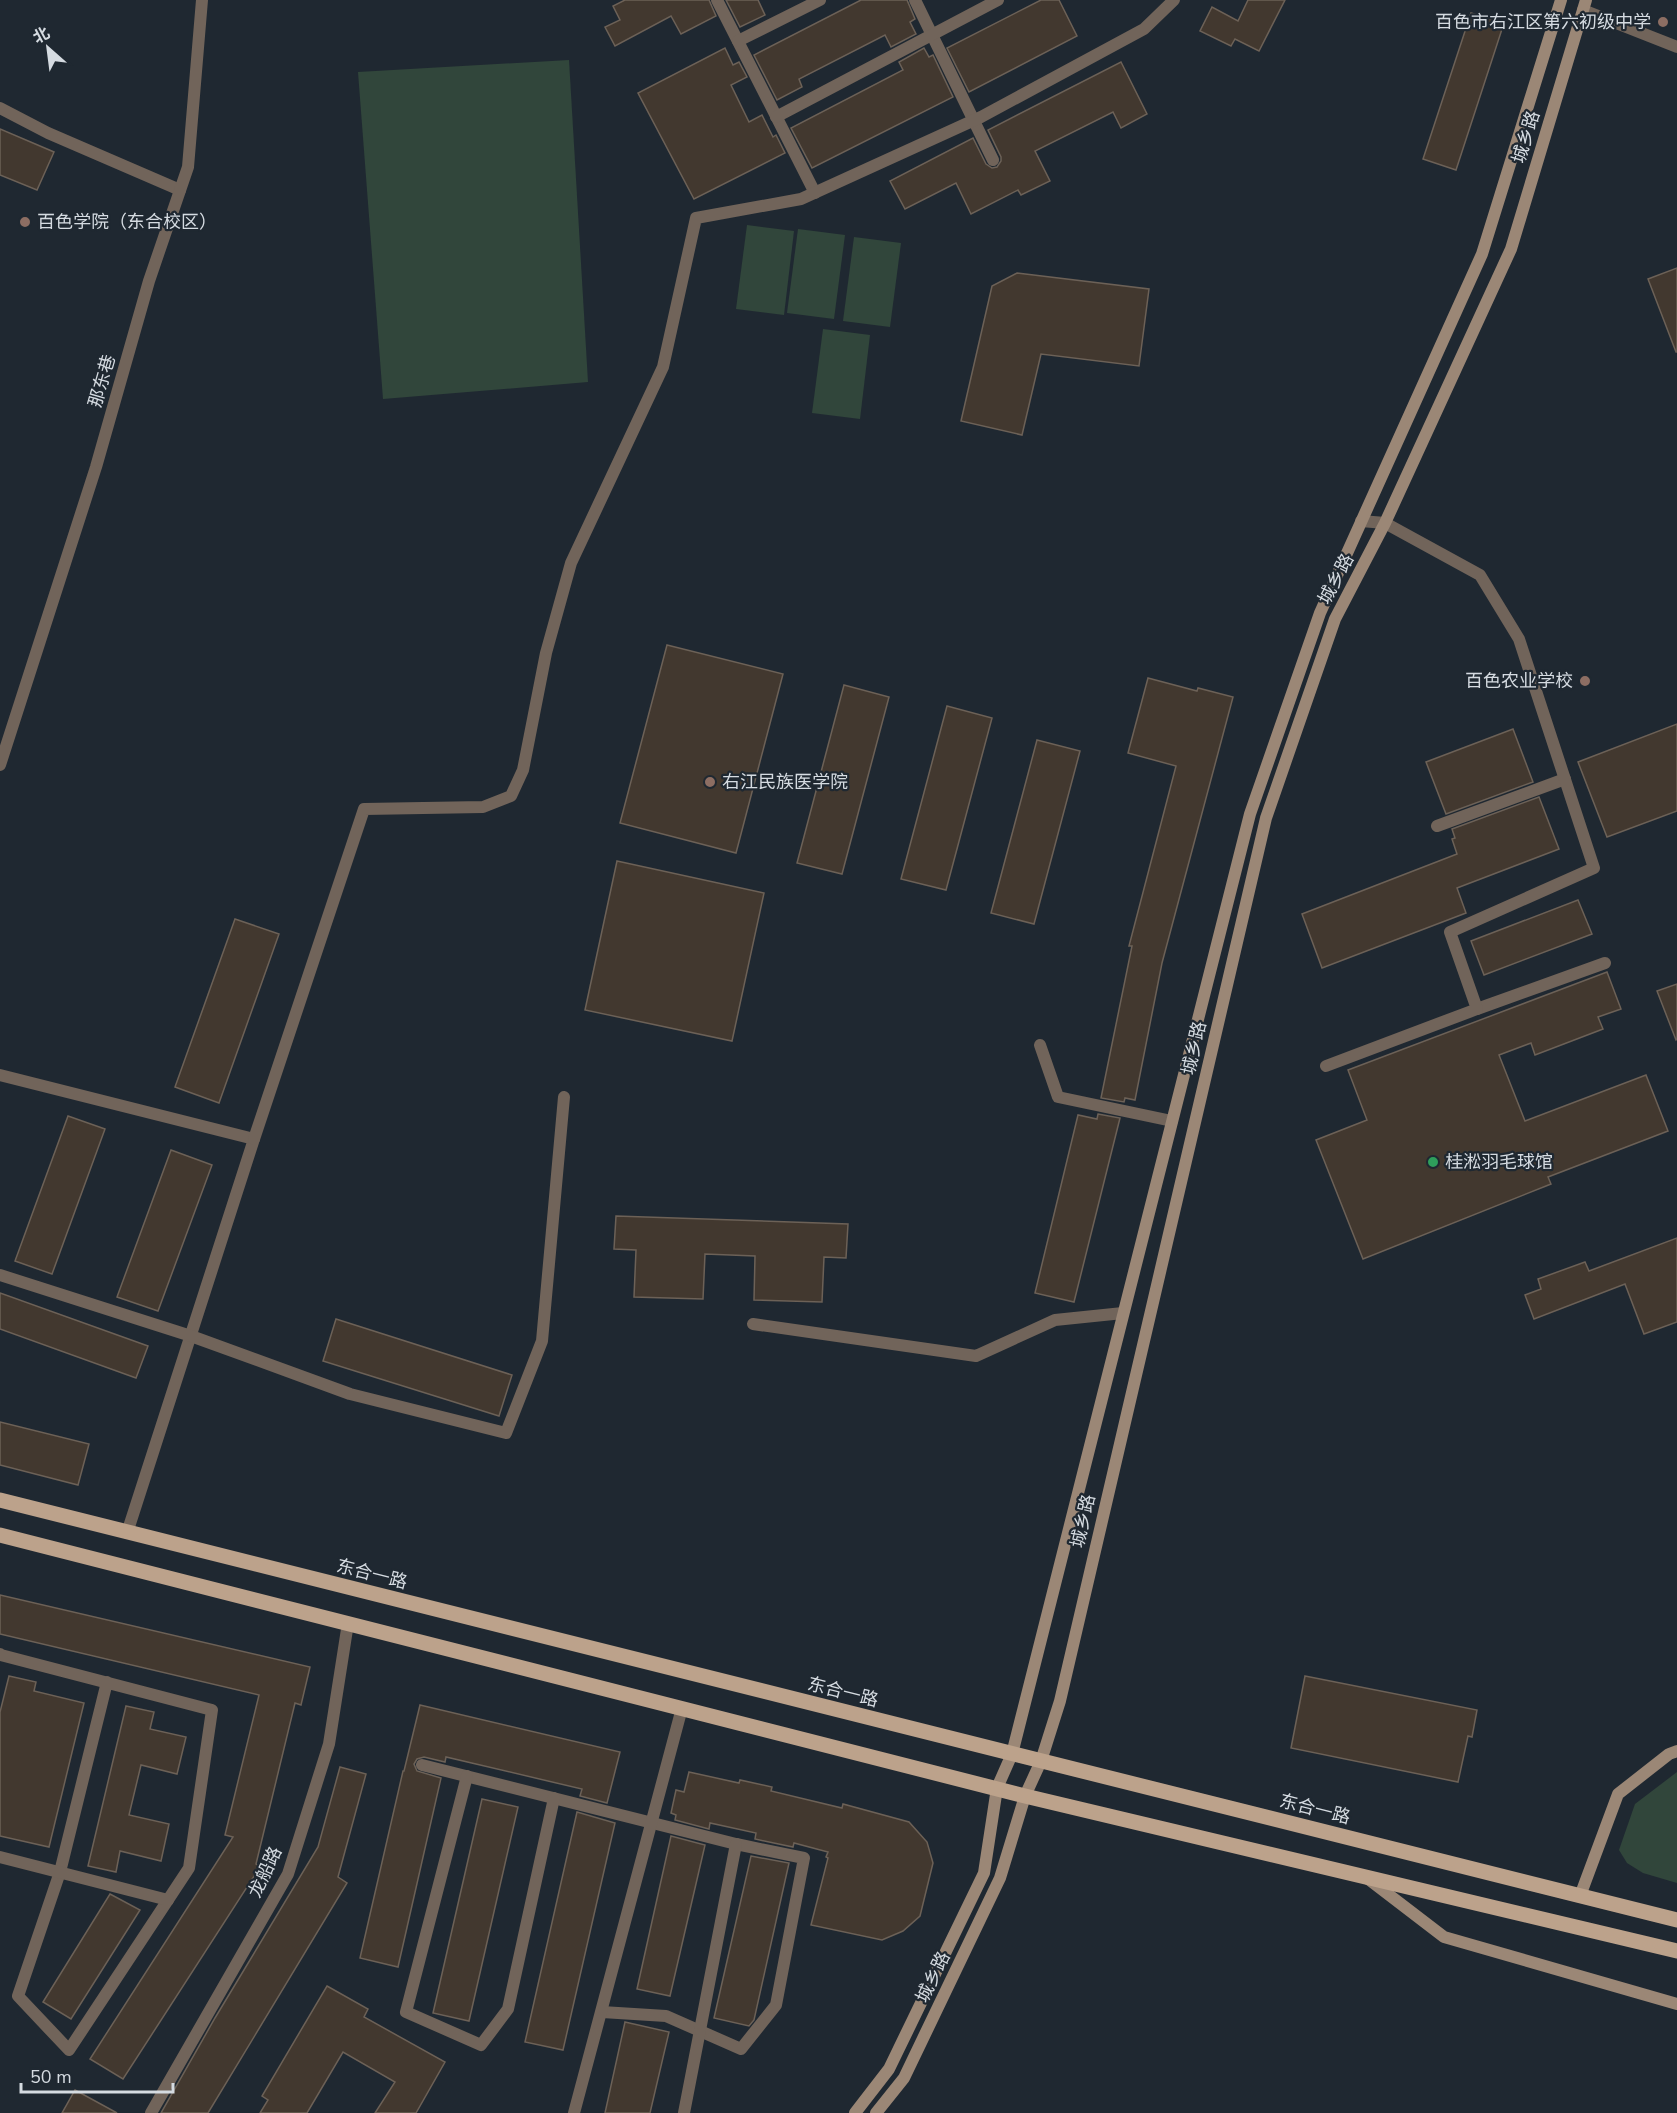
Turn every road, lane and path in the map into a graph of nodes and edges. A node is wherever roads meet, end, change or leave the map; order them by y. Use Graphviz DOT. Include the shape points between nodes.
graph roads {
  1 [pos="202,0"];
  2 [pos="717,0"];
  3 [pos="820,0"];
  4 [pos="915,0"];
  5 [pos="998,0"];
  6 [pos="1174,0"];
  7 [pos="1561,0"];
  8 [pos="1585,5"];
  9 [pos="932,35"];
  10 [pos="738,41"];
  11 [pos="1677,47"];
  12 [pos="0,108"];
  13 [pos="776,117"];
  14 [pos="974,120"];
  15 [pos="993,160"];
  16 [pos="180,190"];
  17 [pos="815,193"];
  18 [pos="1361,520"];
  19 [pos="1385,523"];
  20 [pos="0,765"];
  21 [pos="1565,779"];
  22 [pos="1437,826"];
  23 [pos="1605,963"];
  24 [pos="1477,1009"];
  25 [pos="1040,1045"];
  26 [pos="1326,1066"];
  27 [pos="0,1075"];
  28 [pos="564,1097"];
  29 [pos="1172,1121"];
  30 [pos="254,1139"];
  31 [pos="0,1275"];
  32 [pos="1123,1312"];
  33 [pos="753,1323"];
  34 [pos="191,1336"];
  35 [pos="0,1500"];
  36 [pos="128,1533"];
  37 [pos="0,1535"];
  38 [pos="348,1623"];
  39 [pos="0,1656"];
  40 [pos="107,1682"];
  41 [pos="681,1708"];
  42 [pos="1677,1751"];
  43 [pos="1012,1754"];
  44 [pos="1041,1761"];
  45 [pos="422,1765"];
  46 [pos="467,1776"];
  47 [pos="997,1788"];
  48 [pos="1025,1796"];
  49 [pos="554,1798"];
  50 [pos="651,1823"];
  51 [pos="736,1844"];
  52 [pos="0,1857"];
  53 [pos="60,1872"];
  54 [pos="1366,1877"];
  55 [pos="1580,1896"];
  56 [pos="168,1900"];
  57 [pos="1677,1920"];
  58 [pos="1677,1952"];
  59 [pos="1677,2004"];
  60 [pos="602,2012"];
  61 [pos="700,2031"];
  62 [pos="151,2113"];
  63 [pos="574,2113"];
  64 [pos="684,2113"];
  65 [pos="855,2113"];
  66 [pos="876,2113"];
  1 -- 16 [label="street, 那东巷" via="188,166"];
  2 -- 10 [label="street"];
  3 -- 10 [label="street"];
  4 -- 9 [label="street"];
  5 -- 9 [label="street"];
  6 -- 14 [label="street" via="1144,29"];
  7 -- 18 [label="main road, 城乡路" via="1482,254"];
  8 -- 11 [label="street"];
  8 -- 19 [label="main road, 城乡路" via="1511,249"];
  9 -- 13 [label="street"];
  9 -- 14 [label="street"];
  10 -- 13 [label="street"];
  12 -- 16 [label="street"];
  13 -- 17 [label="street"];
  14 -- 15 [label="street"];
  14 -- 17 [label="street"];
  16 -- 20 [label="street, 那东巷"];
  17 -- 30 [label="street" via="696,218 663,367 571,563 546,653 523,770 511,796 483,807 364,809"];
  18 -- 19 [label="street"];
  18 -- 29 [label="main road, 城乡路" via="1320,613 1250,814"];
  19 -- 21 [label="street" via="1480,575 1519,639"];
  19 -- 44 [label="main road, 城乡路" via="1335,619 1266,818 1060,1701"];
  21 -- 22 [label="street"];
  21 -- 24 [label="street" via="1594,868 1450,932"];
  23 -- 24 [label="street"];
  24 -- 26 [label="street"];
  25 -- 29 [label="street" via="1059,1097"];
  27 -- 30 [label="street"];
  28 -- 34 [label="street" via="542,1341 506,1434 350,1394"];
  29 -- 32 [label="main road, 城乡路"];
  30 -- 34 [label="street"];
  31 -- 34 [label="street"];
  32 -- 33 [label="street" via="1055,1320 976,1356"];
  32 -- 43 [label="main road, 城乡路"];
  34 -- 36 [label="street"];
  35 -- 36 [label="main road, 东合一路"];
  36 -- 43 [label="main road, 东合一路"];
  37 -- 38 [label="main road"];
  38 -- 41 [label="main road"];
  38 -- 62 [label="street, 龙船路" via="329,1744 288,1874"];
  39 -- 40 [label="street"];
  40 -- 53 [label="street"];
  40 -- 56 [label="street" via="213,1710 189,1868"];
  41 -- 47 [label="main road"];
  41 -- 50 [label="street"];
  42 -- 55 [label="main road" via="1618,1794"];
  43 -- 44 [label="main road, 东合一路"];
  43 -- 47 [label="main road, 城乡路"];
  44 -- 48 [label="main road, 城乡路"];
  44 -- 55 [label="main road, 东合一路"];
  45 -- 46 [label="street"];
  46 -- 49 [label="street"];
  46 -- 49 [label="street" via="405,2012 481,2045 507,2009"];
  47 -- 48 [label="main road"];
  47 -- 65 [label="main road, 城乡路" via="984,1873 889,2069"];
  48 -- 54 [label="main road"];
  48 -- 66 [label="main road, 城乡路" via="1000,1878 904,2078"];
  49 -- 50 [label="street"];
  50 -- 51 [label="street"];
  50 -- 60 [label="street"];
  51 -- 61 [label="street"];
  51 -- 61 [label="street" via="804,1858 776,2005 741,2049"];
  52 -- 53 [label="street"];
  53 -- 56 [label="street"];
  53 -- 56 [label="street" via="18,1996 69,2049"];
  54 -- 58 [label="main road"];
  54 -- 59 [label="main road" via="1444,1937"];
  55 -- 57 [label="main road, 东合一路"];
  60 -- 61 [label="street" via="666,2016"];
  60 -- 63 [label="street"];
  61 -- 64 [label="street"];
}
